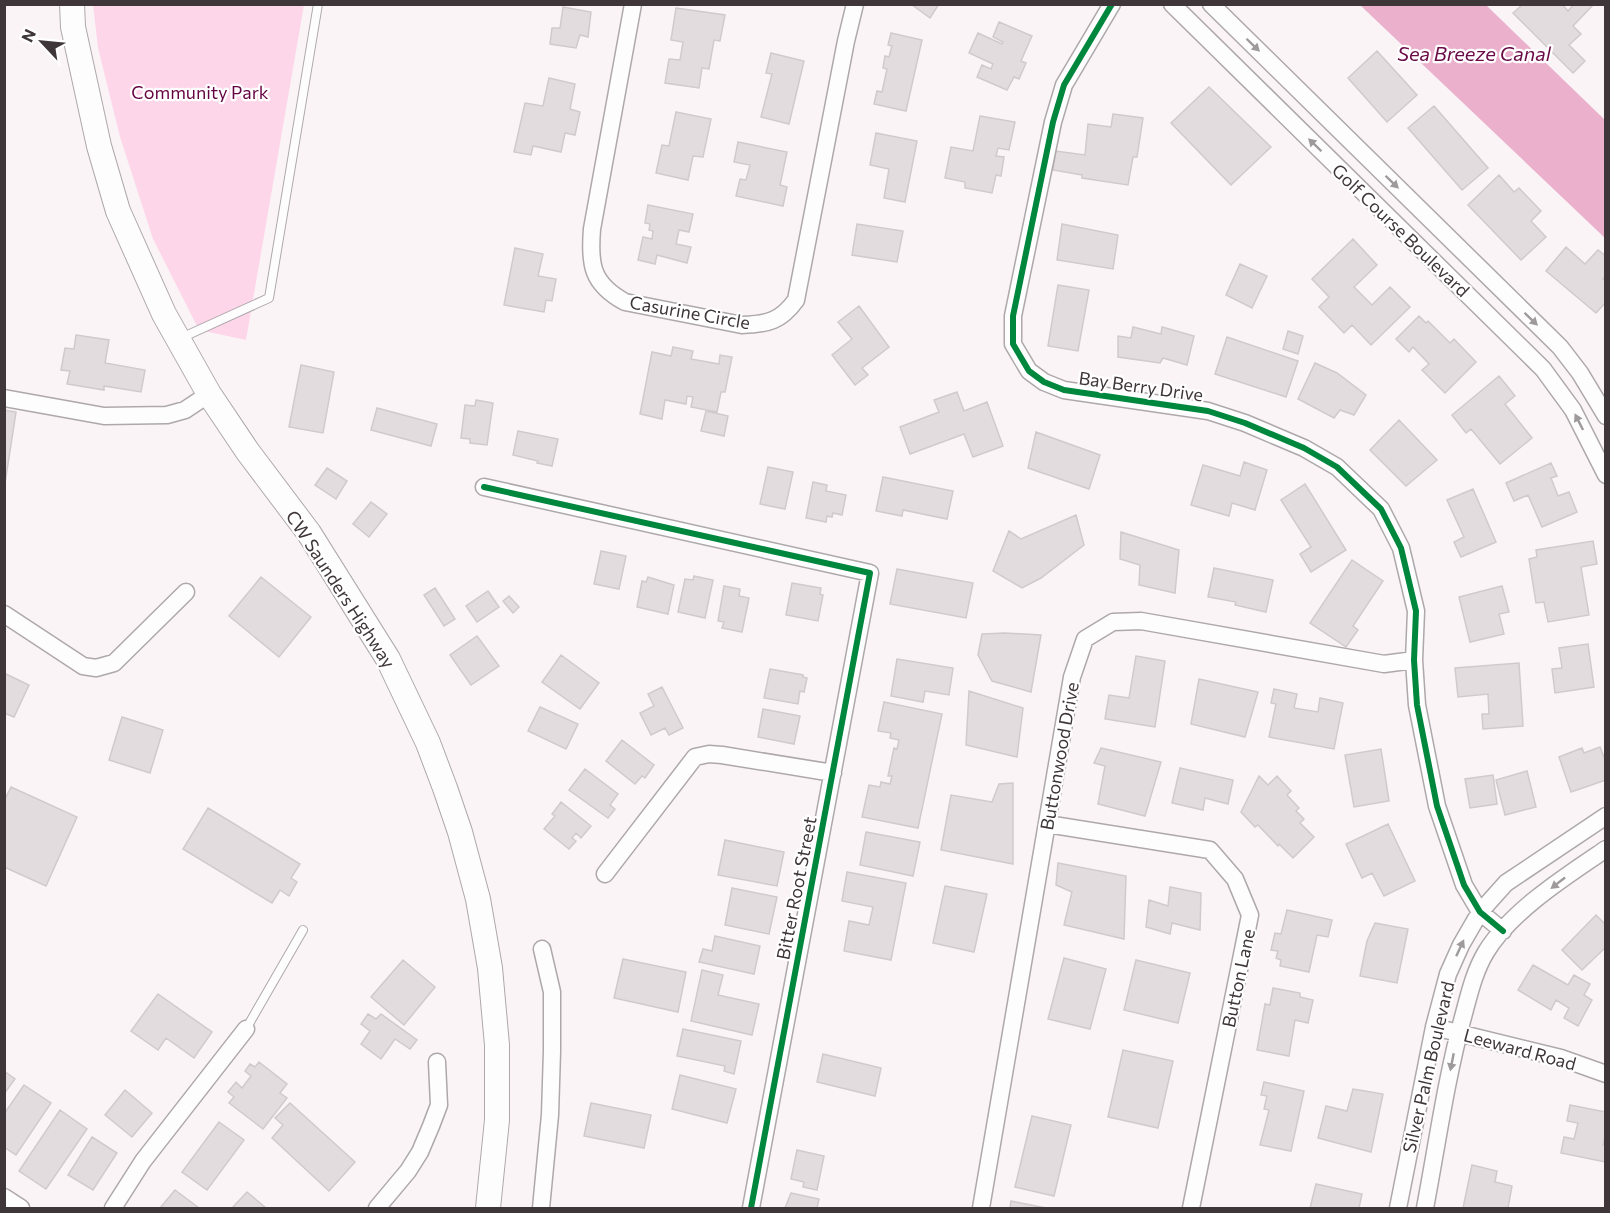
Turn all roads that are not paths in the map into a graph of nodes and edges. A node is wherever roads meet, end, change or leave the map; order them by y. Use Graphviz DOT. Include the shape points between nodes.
graph roads {
  1 [pos="72,4"];
  2 [pos="318,4"];
  3 [pos="633,4"];
  4 [pos="855,4"];
  5 [pos="1112,4"];
  6 [pos="1172,4"];
  7 [pos="1211,4"];
  8 [pos="178,339"];
  9 [pos="1560,347"];
  10 [pos="1543,369"];
  11 [pos="209,394"];
  12 [pos="4,398"];
  13 [pos="1601,400"];
  14 [pos="1605,416"];
  15 [pos="1605,475"];
  16 [pos="484,487"];
  17 [pos="186,592"];
  18 [pos="4,614"];
  19 [pos="1414,660"];
  20 [pos="833,773"];
  21 [pos="1605,816"];
  22 [pos="1047,824"];
  23 [pos="1605,849"];
  24 [pos="605,874"];
  25 [pos="1480,912"];
  26 [pos="303,930"];
  27 [pos="1503,931"];
  28 [pos="542,949"];
  29 [pos="1434,1027"];
  30 [pos="246,1029"];
  31 [pos="1458,1033"];
  32 [pos="437,1062"];
  33 [pos="1605,1074"];
  34 [pos="4,1197"];
  35 [pos="21,1209"];
  36 [pos="113,1209"];
  37 [pos="377,1209"];
  38 [pos="488,1209"];
  39 [pos="541,1209"];
  40 [pos="751,1209"];
  41 [pos="981,1209"];
  42 [pos="1191,1209"];
  43 [pos="1398,1209"];
  44 [pos="1425,1209"];
  1 -- 8 [label="main road, CW Saunders Highway" via="73,27 99,146 118,211"];
  2 -- 8 [label="lane" via="269,298"];
  3 -- 4 [label="street, Casurine Circle" via="592,229 590,248 599,284 624,302 742,325 762,325 783,316 796,300"];
  5 -- 19 [label="street, Bay Berry Drive" via="1064,85 1053,122 1013,316 1013,344 1029,371 1064,390 1208,411 1304,448 1337,467 1381,509 1401,548 1416,611"];
  10 -- 6 [label="street, Golf Course Boulevard, one-way"];
  7 -- 9 [label="street, Golf Course Boulevard, one-way"];
  8 -- 11 [label="main road, CW Saunders Highway"];
  9 -- 10 [label="street"];
  9 -- 13 [label="street, Golf Course Boulevard"];
  15 -- 10 [label="street, Golf Course Boulevard, one-way" via="1573,410"];
  11 -- 12 [label="street" via="185,410 167,415 104,416"];
  11 -- 38 [label="main road, CW Saunders Highway" via="309,533 388,659 445,788 478,899 490,968 497,1120"];
  13 -- 14 [label="street, Golf Course Boulevard"];
  16 -- 20 [label="street, Bitter Root Street" via="870,573"];
  17 -- 18 [label="street" via="114,663 96,668 83,666"];
  19 -- 22 [label="street, Buttonwood Drive" via="1384,664 1141,621 1113,622 1085,639 1072,677"];
  19 -- 25 [label="street, Bay Berry Drive" via="1417,705 1437,806 1464,885"];
  20 -- 24 [label="street" via="722,755 695,757"];
  20 -- 40 [label="street, Bitter Root Street"];
  21 -- 25 [label="street, Silver Palm Boulevard" via="1506,883"];
  22 -- 41 [label="street, Buttonwood Drive"];
  22 -- 42 [label="street, Button Lane" via="1210,850 1235,879 1250,915"];
  23 -- 27 [label="street, Silver Palm Boulevard, one-way" via="1528,907"];
  25 -- 27 [label="street, Bay Berry Drive"];
  29 -- 25 [label="street, Silver Palm Boulevard, one-way" via="1448,974"];
  26 -- 30 [label="lane"];
  27 -- 31 [label="street, Silver Palm Boulevard" via="1486,952 1473,980"];
  28 -- 39 [label="street" via="552,992 552,1051"];
  29 -- 31 [label="street, Leeward Road"];
  29 -- 43 [label="street, Silver Palm Boulevard"];
  30 -- 36 [label="street" via="143,1161"];
  31 -- 33 [label="street, Leeward Road" via="1561,1058"];
  31 -- 44 [label="street, Silver Palm Boulevard, one-way"];
  32 -- 37 [label="street" via="439,1105 427,1135 408,1171"];
  34 -- 35 [label="street"];
}
